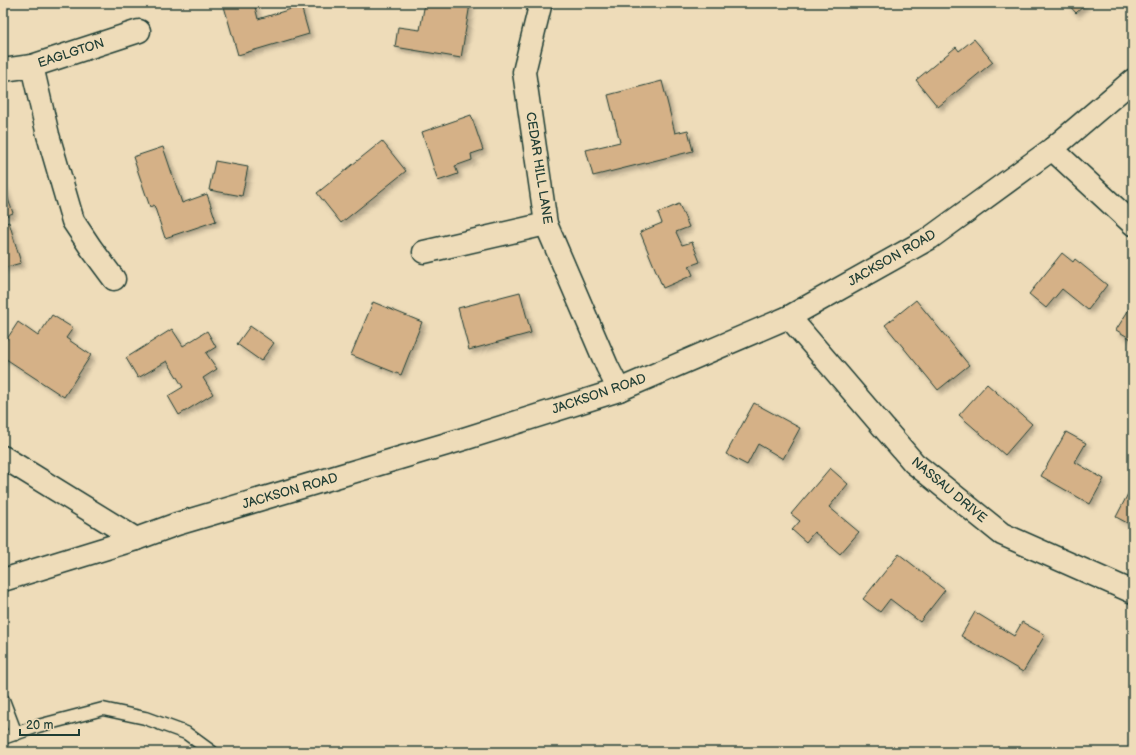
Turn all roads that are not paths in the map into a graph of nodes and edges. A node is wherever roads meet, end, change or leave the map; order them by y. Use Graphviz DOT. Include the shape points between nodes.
graph roads {
  1 [pos="540,6"];
  2 [pos="139,31"];
  3 [pos="32,66"];
  4 [pos="3,70"];
  5 [pos="1133,80"];
  6 [pos="1052,149"];
  7 [pos="546,224"];
  8 [pos="1133,224"];
  9 [pos="424,252"];
  10 [pos="114,279"];
  11 [pos="788,317"];
  12 [pos="618,390"];
  13 [pos="3,457"];
  14 [pos="136,539"];
  15 [pos="3,580"];
  16 [pos="1133,592"];
  17 [pos="3,700"];
  18 [pos="16,734"];
  19 [pos="3,738"];
  20 [pos="212,752"];
  1 -- 7 [label="street, CEDAR HILL LANE" via="524,72"];
  2 -- 3 [label="street, EAGLGTON"];
  3 -- 4 [label="street, EAGLGTON"];
  3 -- 10 [label="street" via="48,135 73,221"];
  5 -- 6 [label="street, JACKSON ROAD"];
  6 -- 8 [label="street"];
  6 -- 11 [label="street, JACKSON ROAD" via="930,238"];
  7 -- 9 [label="street"];
  7 -- 12 [label="street, CEDAR HILL LANE"];
  11 -- 12 [label="street, JACKSON ROAD"];
  11 -- 16 [label="street, NASSAU DRIVE" via="914,463 1002,534"];
  12 -- 14 [label="street, JACKSON ROAD" via="467,438 177,524"];
  13 -- 14 [label="street"];
  14 -- 15 [label="street, JACKSON ROAD"];
  17 -- 18 [label="lane"];
  18 -- 19 [label="lane"];
  18 -- 20 [label="lane" via="103,709 145,718 186,733"];
}
